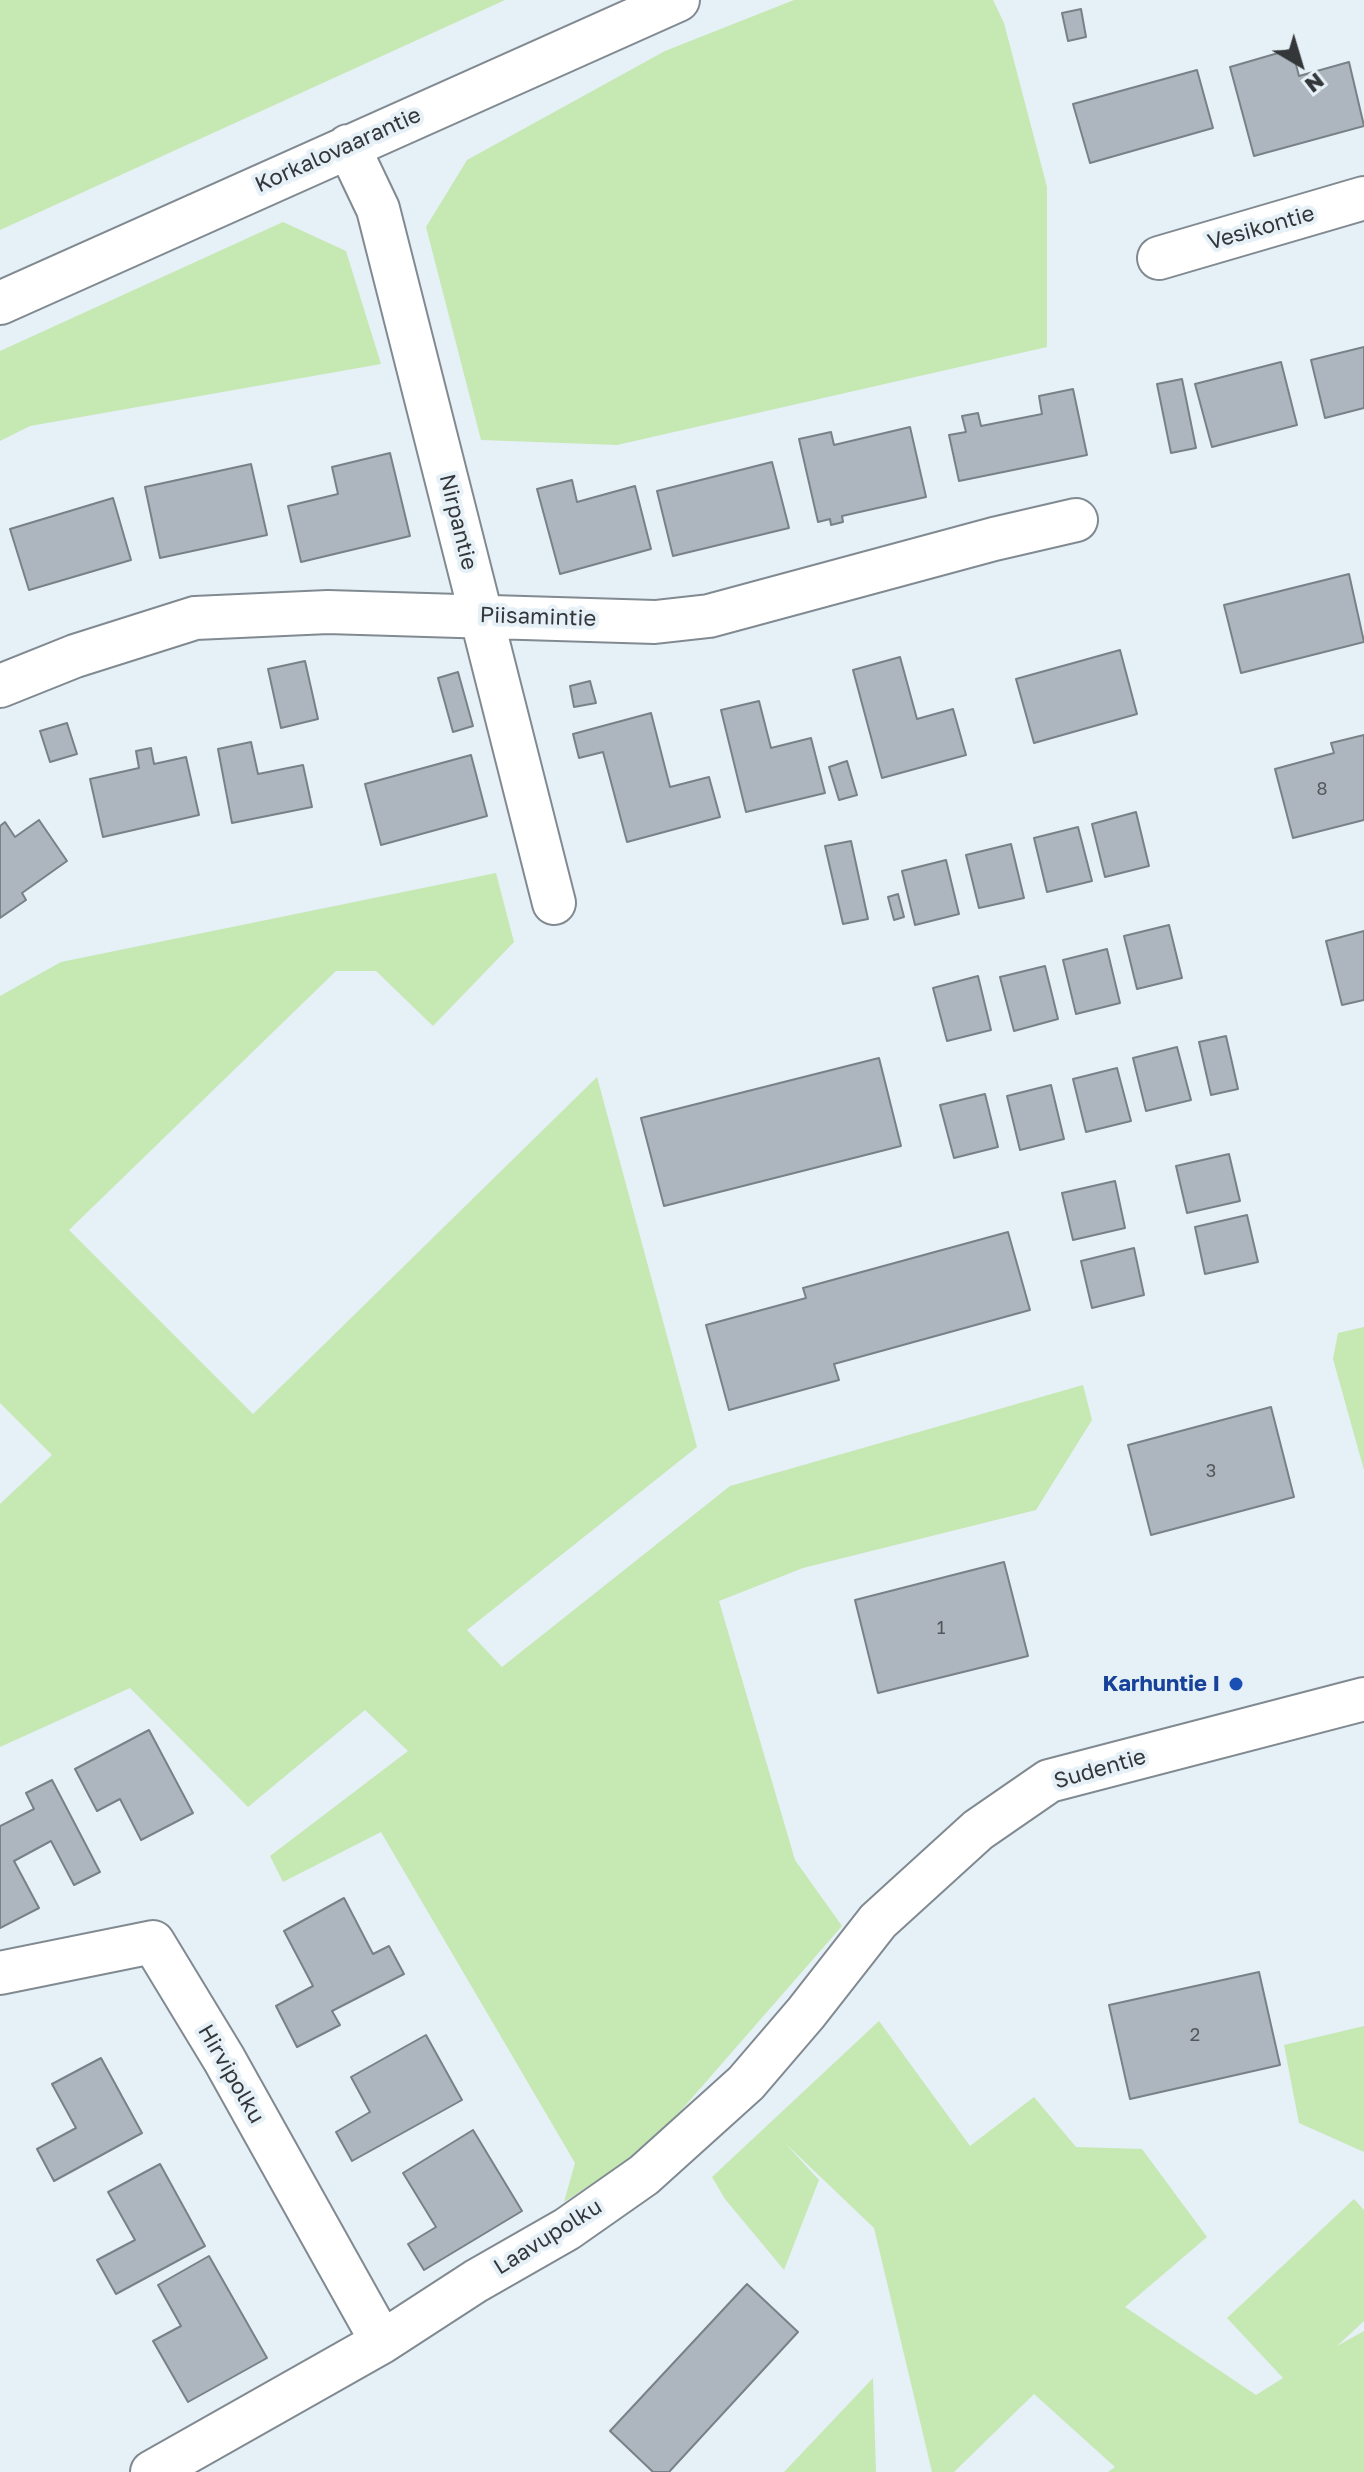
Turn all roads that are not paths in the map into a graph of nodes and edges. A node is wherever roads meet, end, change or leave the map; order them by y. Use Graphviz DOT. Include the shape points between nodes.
graph roads {
  1 [pos="678,0"];
  2 [pos="348,146"];
  3 [pos="1364,198"];
  4 [pos="1159,258"];
  5 [pos="0,303"];
  6 [pos="1076,520"];
  7 [pos="482,615"];
  8 [pos="0,686"];
  9 [pos="554,903"];
  10 [pos="1364,1699"];
  11 [pos="878,1921"];
  12 [pos="0,1973"];
  13 [pos="382,2342"];
  14 [pos="152,2472"];
  1 -- 2 [label="street, Korkalovaarantie"];
  2 -- 5 [label="street, Korkalovaarantie"];
  2 -- 7 [label="street, Nirpantie" via="378,209"];
  3 -- 4 [label="street, Vesikontie"];
  6 -- 7 [label="street, Piisamintie" via="709,616 655,622"];
  7 -- 8 [label="street, Piisamintie" via="328,612 195,618"];
  7 -- 9 [label="street, Nirpantie"];
  10 -- 11 [label="street, Sudentie" via="1049,1781 978,1830"];
  11 -- 13 [label="street, Laavupolku" via="746,2083 644,2175 567,2229"];
  12 -- 13 [label="street, Hirvipolku" via="153,1942"];
  13 -- 14 [label="street, Laavupolku"];
}
